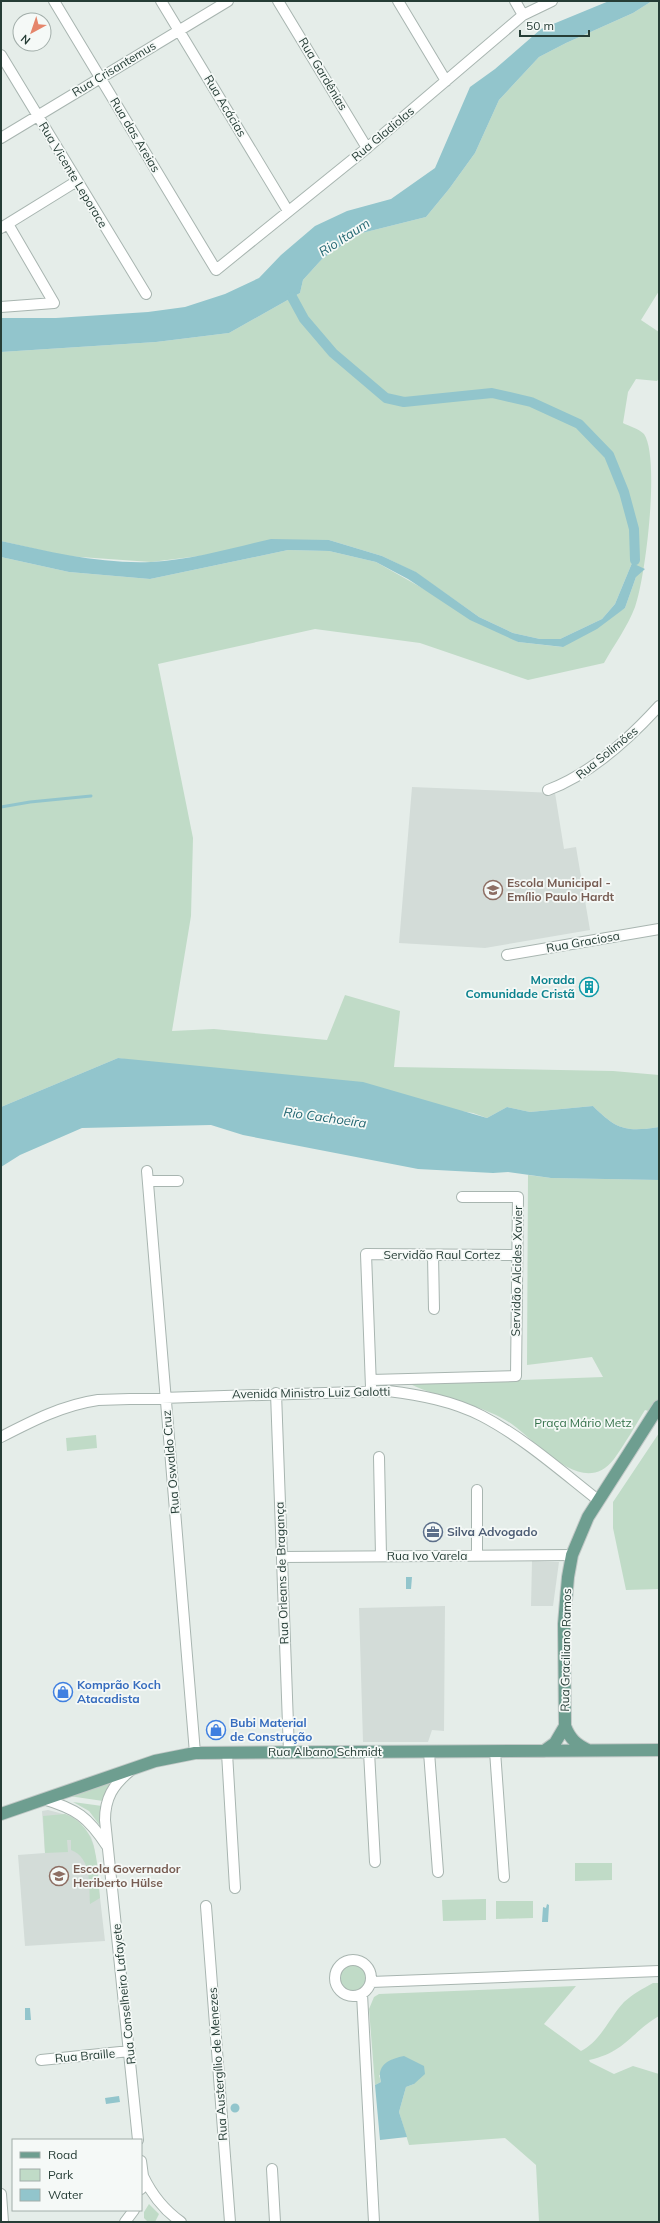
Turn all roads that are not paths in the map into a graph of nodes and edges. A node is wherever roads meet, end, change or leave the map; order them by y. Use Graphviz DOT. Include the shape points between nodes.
graph roads {
  1 [pos="54,1"];
  2 [pos="161,1"];
  3 [pos="228,1"];
  4 [pos="278,1"];
  5 [pos="398,1"];
  6 [pos="515,1"];
  7 [pos="552,1"];
  8 [pos="524,15"];
  9 [pos="179,30"];
  10 [pos="1,55"];
  11 [pos="100,78"];
  12 [pos="446,81"];
  13 [pos="38,115"];
  14 [pos="1,138"];
  15 [pos="367,148"];
  16 [pos="77,181"];
  17 [pos="288,211"];
  18 [pos="5,226"];
  19 [pos="216,270"];
  20 [pos="146,294"];
  21 [pos="1,307"];
  22 [pos="659,706"];
  23 [pos="548,790"];
  24 [pos="659,929"];
  25 [pos="507,955"];
  26 [pos="147,1171"];
  27 [pos="148,1181"];
  28 [pos="178,1181"];
  29 [pos="462,1197"];
  30 [pos="433,1255"];
  31 [pos="518,1255"];
  32 [pos="434,1309"];
  33 [pos="371,1380"];
  34 [pos="371,1391"];
  35 [pos="276,1393"];
  36 [pos="166,1397"];
  37 [pos="659,1406"];
  38 [pos="1,1437"];
  39 [pos="379,1457"];
  40 [pos="477,1490"];
  41 [pos="598,1500"];
  42 [pos="572,1555"];
  43 [pos="381,1556"];
  44 [pos="477,1556"];
  45 [pos="282,1557"];
  46 [pos="566,1726"];
  47 [pos="588,1750"];
  48 [pos="659,1750"];
  49 [pos="495,1751"];
  50 [pos="544,1751"];
  51 [pos="227,1752"];
  52 [pos="289,1752"];
  53 [pos="369,1752"];
  54 [pos="429,1752"];
  55 [pos="194,1753"];
  56 [pos="131,1770"];
  57 [pos="43,1799"];
  58 [pos="1,1814"];
  59 [pos="108,1848"];
  60 [pos="375,1862"];
  61 [pos="438,1872"];
  62 [pos="504,1877"];
  63 [pos="235,1888"];
  64 [pos="206,1906"];
  65 [pos="659,1971"];
  66 [pos="371,1982"];
  67 [pos="362,1994"];
  68 [pos="130,2051"];
  69 [pos="41,2060"];
  70 [pos="138,2139"];
  71 [pos="142,2168"];
  72 [pos="272,2169"];
  73 [pos="143,2176"];
  74 [pos="142,2182"];
  75 [pos="1,2194"];
  76 [pos="133,2211"];
  77 [pos="3,2222"];
  78 [pos="125,2222"];
  79 [pos="181,2222"];
  80 [pos="230,2222"];
  81 [pos="275,2222"];
  82 [pos="374,2222"];
  1 -- 11 [label="street, Rua das Areias"];
  2 -- 9 [label="street, Rua Acácias"];
  3 -- 9 [label="street, Rua Crisantemus"];
  4 -- 15 [label="street, Rua Gardênias"];
  5 -- 12 [label="street"];
  6 -- 8 [label="street"];
  7 -- 8 [label="street, Rua Gladiolas"];
  8 -- 12 [label="street, Rua Gladiolas"];
  9 -- 11 [label="street, Rua Crisantemus"];
  9 -- 17 [label="street, Rua Acácias"];
  10 -- 13 [label="street, Rua Vicente Leporace"];
  11 -- 13 [label="street, Rua Crisantemus"];
  11 -- 19 [label="street, Rua das Areias"];
  12 -- 15 [label="street, Rua Gladiolas"];
  13 -- 14 [label="street, Rua Crisantemus"];
  13 -- 16 [label="street, Rua Vicente Leporace"];
  15 -- 17 [label="street, Rua Gladiolas"];
  16 -- 18 [label="street"];
  16 -- 20 [label="street, Rua Vicente Leporace"];
  17 -- 19 [label="street, Rua Gladiolas"];
  18 -- 21 [label="street" via="54,303"];
  22 -- 23 [label="street, Rua Solimões" via="633,733 595,765 566,784"];
  24 -- 25 [label="street, Rua Graciosa"];
  26 -- 27 [label="street, Rua Oswaldo Cruz"];
  27 -- 28 [label="street"];
  27 -- 36 [label="street, Rua Oswaldo Cruz"];
  29 -- 31 [label="street, Servidão Alcides Xavier" via="518,1197"];
  30 -- 31 [label="street, Servidão Raul Cortez"];
  30 -- 32 [label="street"];
  30 -- 33 [label="street, Servidão Raul Cortez" via="366,1254"];
  31 -- 33 [label="street, Servidão Alcides Xavier" via="516,1376"];
  33 -- 34 [label="street"];
  34 -- 35 [label="street, Avenida Ministro Luiz Galotti"];
  34 -- 41 [label="street, Avenida Ministro Luiz Galotti" via="412,1394 440,1400 481,1415 524,1442"];
  35 -- 36 [label="street, Avenida Ministro Luiz Galotti"];
  35 -- 45 [label="street, Rua Orleans de Bragança"];
  36 -- 38 [label="street, Avenida Ministro Luiz Galotti" via="83,1402 50,1413"];
  36 -- 55 [label="street, Rua Oswaldo Cruz"];
  37 -- 41 [label="main road, Rua Graciliano Ramos"];
  39 -- 43 [label="street"];
  40 -- 44 [label="street"];
  41 -- 42 [label="main road, Rua Graciliano Ramos" via="583,1527"];
  42 -- 44 [label="street, Rua Ivo Varela"];
  42 -- 46 [label="main road, Rua Graciliano Ramos" via="564,1624"];
  43 -- 44 [label="street, Rua Ivo Varela"];
  43 -- 45 [label="street, Rua Ivo Varela"];
  45 -- 52 [label="street, Rua Orleans de Bragança"];
  46 -- 47 [label="main road, Rua Graciliano Ramos" via="569,1736 577,1745"];
  46 -- 50 [label="main road, Rua Graciliano Ramos" via="555,1743"];
  47 -- 48 [label="main road, Rua Albano Schmidt"];
  47 -- 50 [label="main road, Rua Albano Schmidt"];
  49 -- 50 [label="main road, Rua Albano Schmidt"];
  49 -- 54 [label="main road, Rua Albano Schmidt"];
  49 -- 62 [label="street"];
  51 -- 52 [label="main road, Rua Albano Schmidt"];
  51 -- 55 [label="main road, Rua Albano Schmidt"];
  51 -- 63 [label="street"];
  52 -- 53 [label="main road, Rua Albano Schmidt"];
  53 -- 54 [label="main road, Rua Albano Schmidt"];
  53 -- 60 [label="street"];
  54 -- 61 [label="street"];
  55 -- 56 [label="main road, Rua Albano Schmidt" via="169,1757"];
  56 -- 57 [label="main road, Rua Albano Schmidt"];
  56 -- 59 [label="street, Rua Conselheiro Lafayete" via="117,1782 106,1804"];
  57 -- 58 [label="main road, Rua Albano Schmidt"];
  57 -- 59 [label="street, Rua Conselheiro Lafayete" via="66,1806 87,1819"];
  59 -- 68 [label="street, Rua Conselheiro Lafayete"];
  64 -- 80 [label="street, Rua Austergílio de Menezes"];
  65 -- 66 [label="street"];
  66 -- 67 [label="street"];
  66 -- 67 [label="street" via="370,1970 361,1962 348,1960 338,1967 335,1979 339,1990 350,1996"];
  67 -- 82 [label="street"];
  68 -- 69 [label="street, Rua Braille"];
  68 -- 70 [label="street, Rua Conselheiro Lafayete"];
  71 -- 73 [label="street"];
  72 -- 81 [label="street"];
  73 -- 74 [label="street"];
  73 -- 79 [label="street" via="162,2206"];
  75 -- 77 [label="street"];
  76 -- 78 [label="street"];
}
